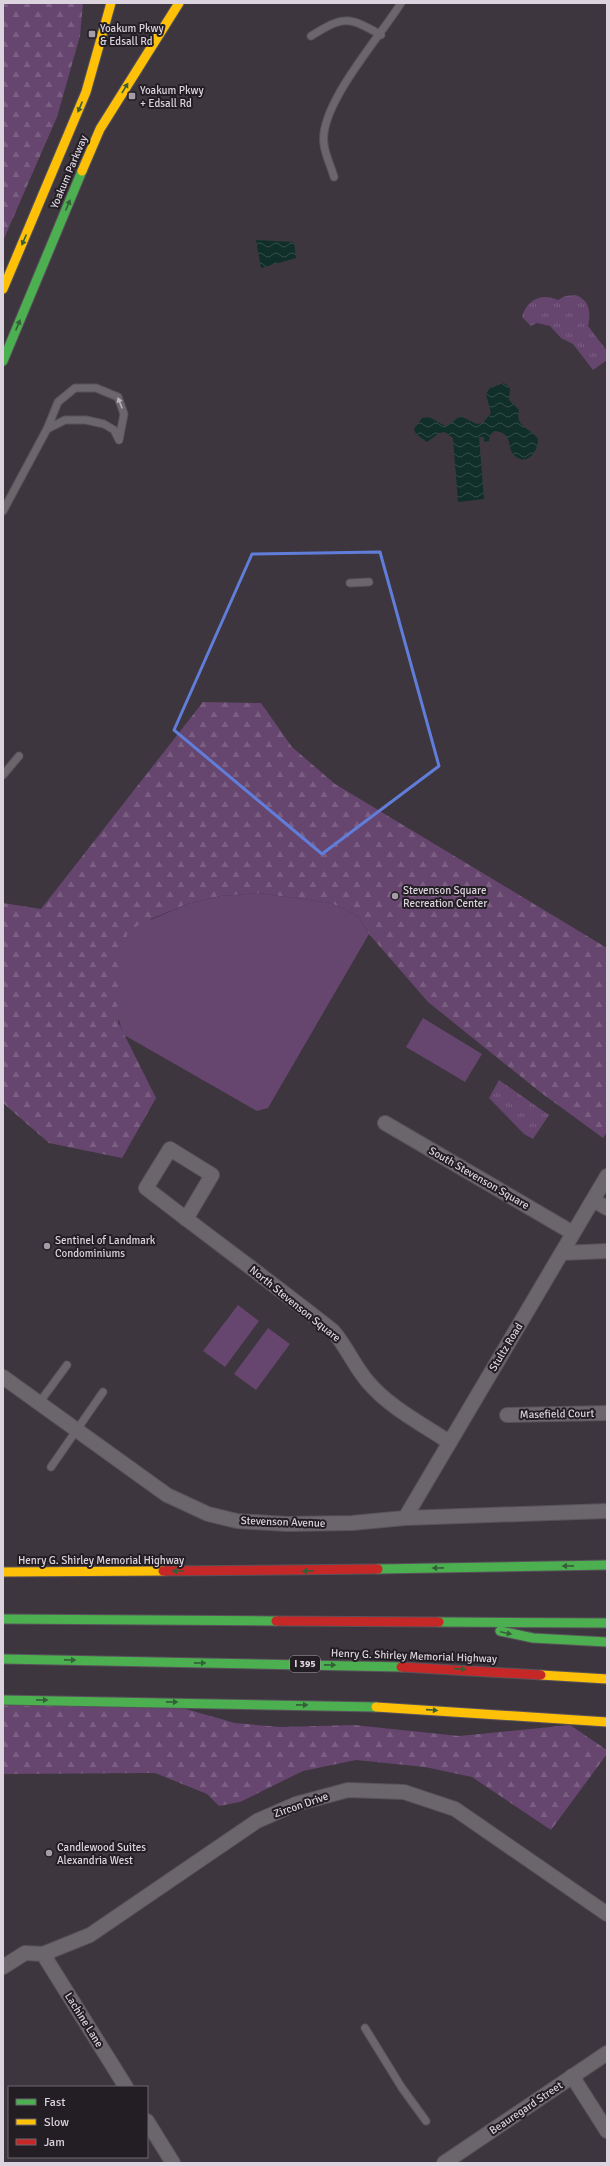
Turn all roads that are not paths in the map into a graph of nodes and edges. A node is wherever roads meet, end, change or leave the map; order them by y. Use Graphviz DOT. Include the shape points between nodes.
graph roads {
  1 [pos="111,3"];
  2 [pos="179,3"];
  3 [pos="401,3"];
  4 [pos="381,35"];
  5 [pos="311,36"];
  6 [pos="334,177"];
  7 [pos="3,290"];
  8 [pos="3,361"];
  9 [pos="47,429"];
  10 [pos="3,511"];
  11 [pos="369,582"];
  12 [pos="350,583"];
  13 [pos="19,756"];
  14 [pos="3,775"];
  15 [pos="384,1123"];
  16 [pos="607,1176"];
  17 [pos="593,1200"];
  18 [pos="607,1208"];
  19 [pos="186,1219"];
  20 [pos="574,1233"];
  21 [pos="607,1251"];
  22 [pos="562,1252"];
  23 [pos="66,1364"];
  24 [pos="3,1376"];
  25 [pos="103,1392"];
  26 [pos="39,1403"];
  27 [pos="607,1413"];
  28 [pos="507,1415"];
  29 [pos="75,1429"];
  30 [pos="449,1442"];
  31 [pos="51,1466"];
  32 [pos="607,1511"];
  33 [pos="405,1518"];
  34 [pos="607,1565"];
  35 [pos="3,1572"];
  36 [pos="3,1619"];
  37 [pos="454,1622"];
  38 [pos="607,1622"];
  39 [pos="607,1642"];
  40 [pos="3,1659"];
  41 [pos="607,1679"];
  42 [pos="3,1700"];
  43 [pos="607,1722"];
  44 [pos="607,1914"];
  45 [pos="43,1954"];
  46 [pos="3,1967"];
  47 [pos="364,2028"];
  48 [pos="607,2052"];
  49 [pos="572,2076"];
  50 [pos="125,2086"];
  51 [pos="426,2121"];
  52 [pos="148,2123"];
  53 [pos="607,2131"];
  54 [pos="173,2163"];
  55 [pos="444,2163"];
  1 -- 7 [label="main road, Yoakum Parkway, one-way" via="86,92"];
  8 -- 2 [label="main road, Yoakum Parkway, one-way" via="100,129"];
  3 -- 4 [label="lane"];
  4 -- 5 [label="lane" via="357,21 334,21"];
  4 -- 6 [label="lane" via="338,94 327,116 324,143"];
  9 -- 9 [label="lane, one-way" via="65,420 86,420 114,430 119,440 124,414 118,397 96,388 75,388 58,402"];
  9 -- 10 [label="lane"];
  11 -- 12 [label="lane"];
  13 -- 14 [label="lane"];
  15 -- 20 [label="street, South Stevenson Square"];
  16 -- 17 [label="street, Stultz Road"];
  17 -- 18 [label="street"];
  17 -- 20 [label="street, Stultz Road"];
  19 -- 19 [label="street, North Stevenson Square" via="146,1188 170,1149 212,1175"];
  19 -- 30 [label="street, North Stevenson Square" via="332,1331 343,1343 362,1375 376,1390"];
  20 -- 22 [label="street, Stultz Road"];
  21 -- 22 [label="street"];
  22 -- 30 [label="street, Stultz Road"];
  23 -- 26 [label="lane"];
  24 -- 26 [label="street, Stevenson Avenue"];
  25 -- 29 [label="lane"];
  26 -- 29 [label="street, Stevenson Avenue"];
  27 -- 28 [label="street, Masefield Court"];
  29 -- 31 [label="lane"];
  29 -- 33 [label="street, Stevenson Avenue" via="167,1495 208,1514 237,1522 352,1523"];
  30 -- 33 [label="street, Stultz Road"];
  32 -- 33 [label="street, Stevenson Avenue"];
  34 -- 35 [label="main road, Henry G. Shirley Memorial Highway, one-way" via="287,1571"];
  36 -- 37 [label="main road"];
  37 -- 38 [label="main road"];
  37 -- 39 [label="main road, one-way" via="533,1638"];
  40 -- 41 [label="main road, Henry G. Shirley Memorial Highway / I 395, one-way" via="374,1665"];
  42 -- 43 [label="main road, one-way" via="367,1706"];
  44 -- 45 [label="street, Zircon Drive" via="455,1808 404,1792 348,1790 296,1804 257,1821 90,1935"];
  45 -- 46 [label="street, Zircon Drive" via="25,1953"];
  45 -- 50 [label="street, Lachine Lane"];
  47 -- 51 [label="lane"];
  48 -- 49 [label="street, Beauregard Street"];
  49 -- 53 [label="street"];
  49 -- 55 [label="street, Beauregard Street"];
  52 -- 54 [label="street"];
}
